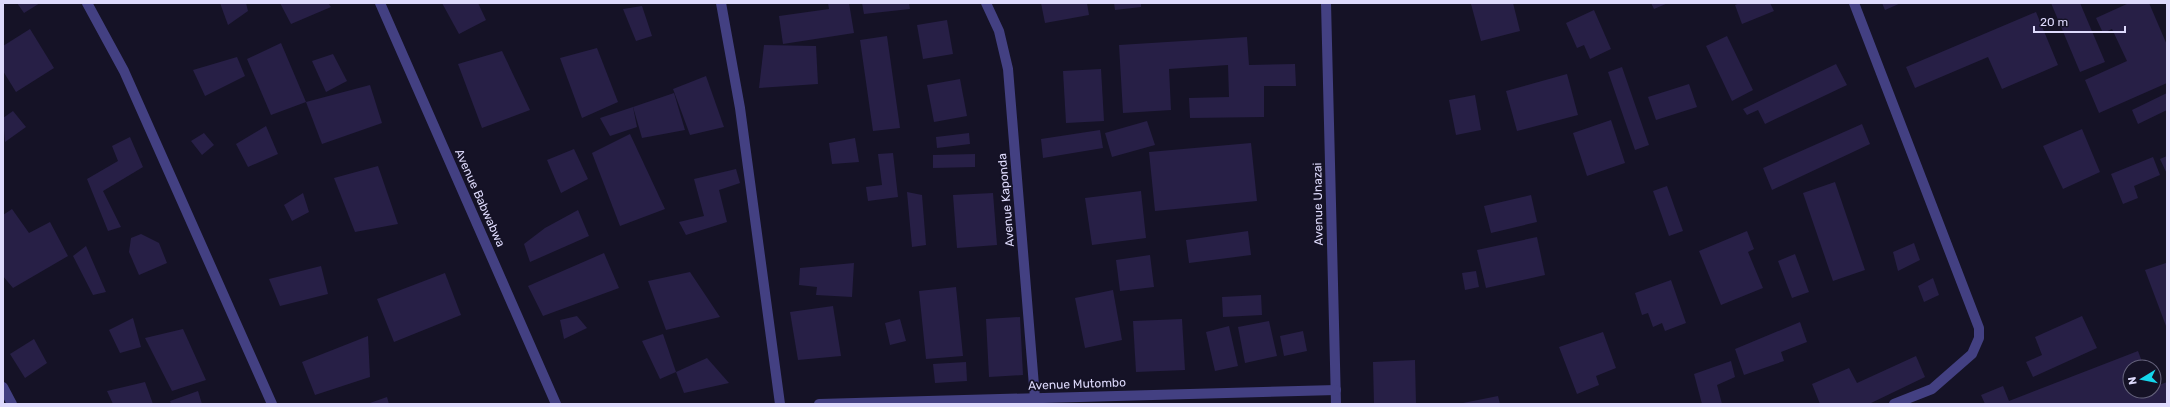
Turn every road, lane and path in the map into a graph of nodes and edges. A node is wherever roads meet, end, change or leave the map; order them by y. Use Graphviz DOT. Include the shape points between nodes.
graph roads {
  1 [pos="87,3"];
  2 [pos="380,3"];
  3 [pos="721,3"];
  4 [pos="986,3"];
  5 [pos="1326,3"];
  6 [pos="1854,3"];
  7 [pos="3,387"];
  8 [pos="1336,390"];
  9 [pos="1036,398"];
  10 [pos="1091,400"];
  11 [pos="12,404"];
  12 [pos="272,404"];
  13 [pos="556,404"];
  14 [pos="780,404"];
  15 [pos="819,404"];
  16 [pos="1336,404"];
  17 [pos="1894,404"];
  1 -- 12 [label="street" via="124,71"];
  2 -- 13 [label="street, Avenue Babwabwa"];
  3 -- 14 [label="street" via="740,108"];
  4 -- 9 [label="street, Avenue Kaponda" via="999,31 1008,69"];
  5 -- 8 [label="street, Avenue Unazai"];
  6 -- 17 [label="street" via="1979,328 1979,338 1972,354 1932,389"];
  7 -- 11 [label="street"];
  8 -- 10 [label="street, Avenue Mutombo"];
  8 -- 16 [label="street, Avenue Unazai"];
  9 -- 10 [label="street, Avenue Mutombo"];
  9 -- 15 [label="street, Avenue Mutombo"];
}
